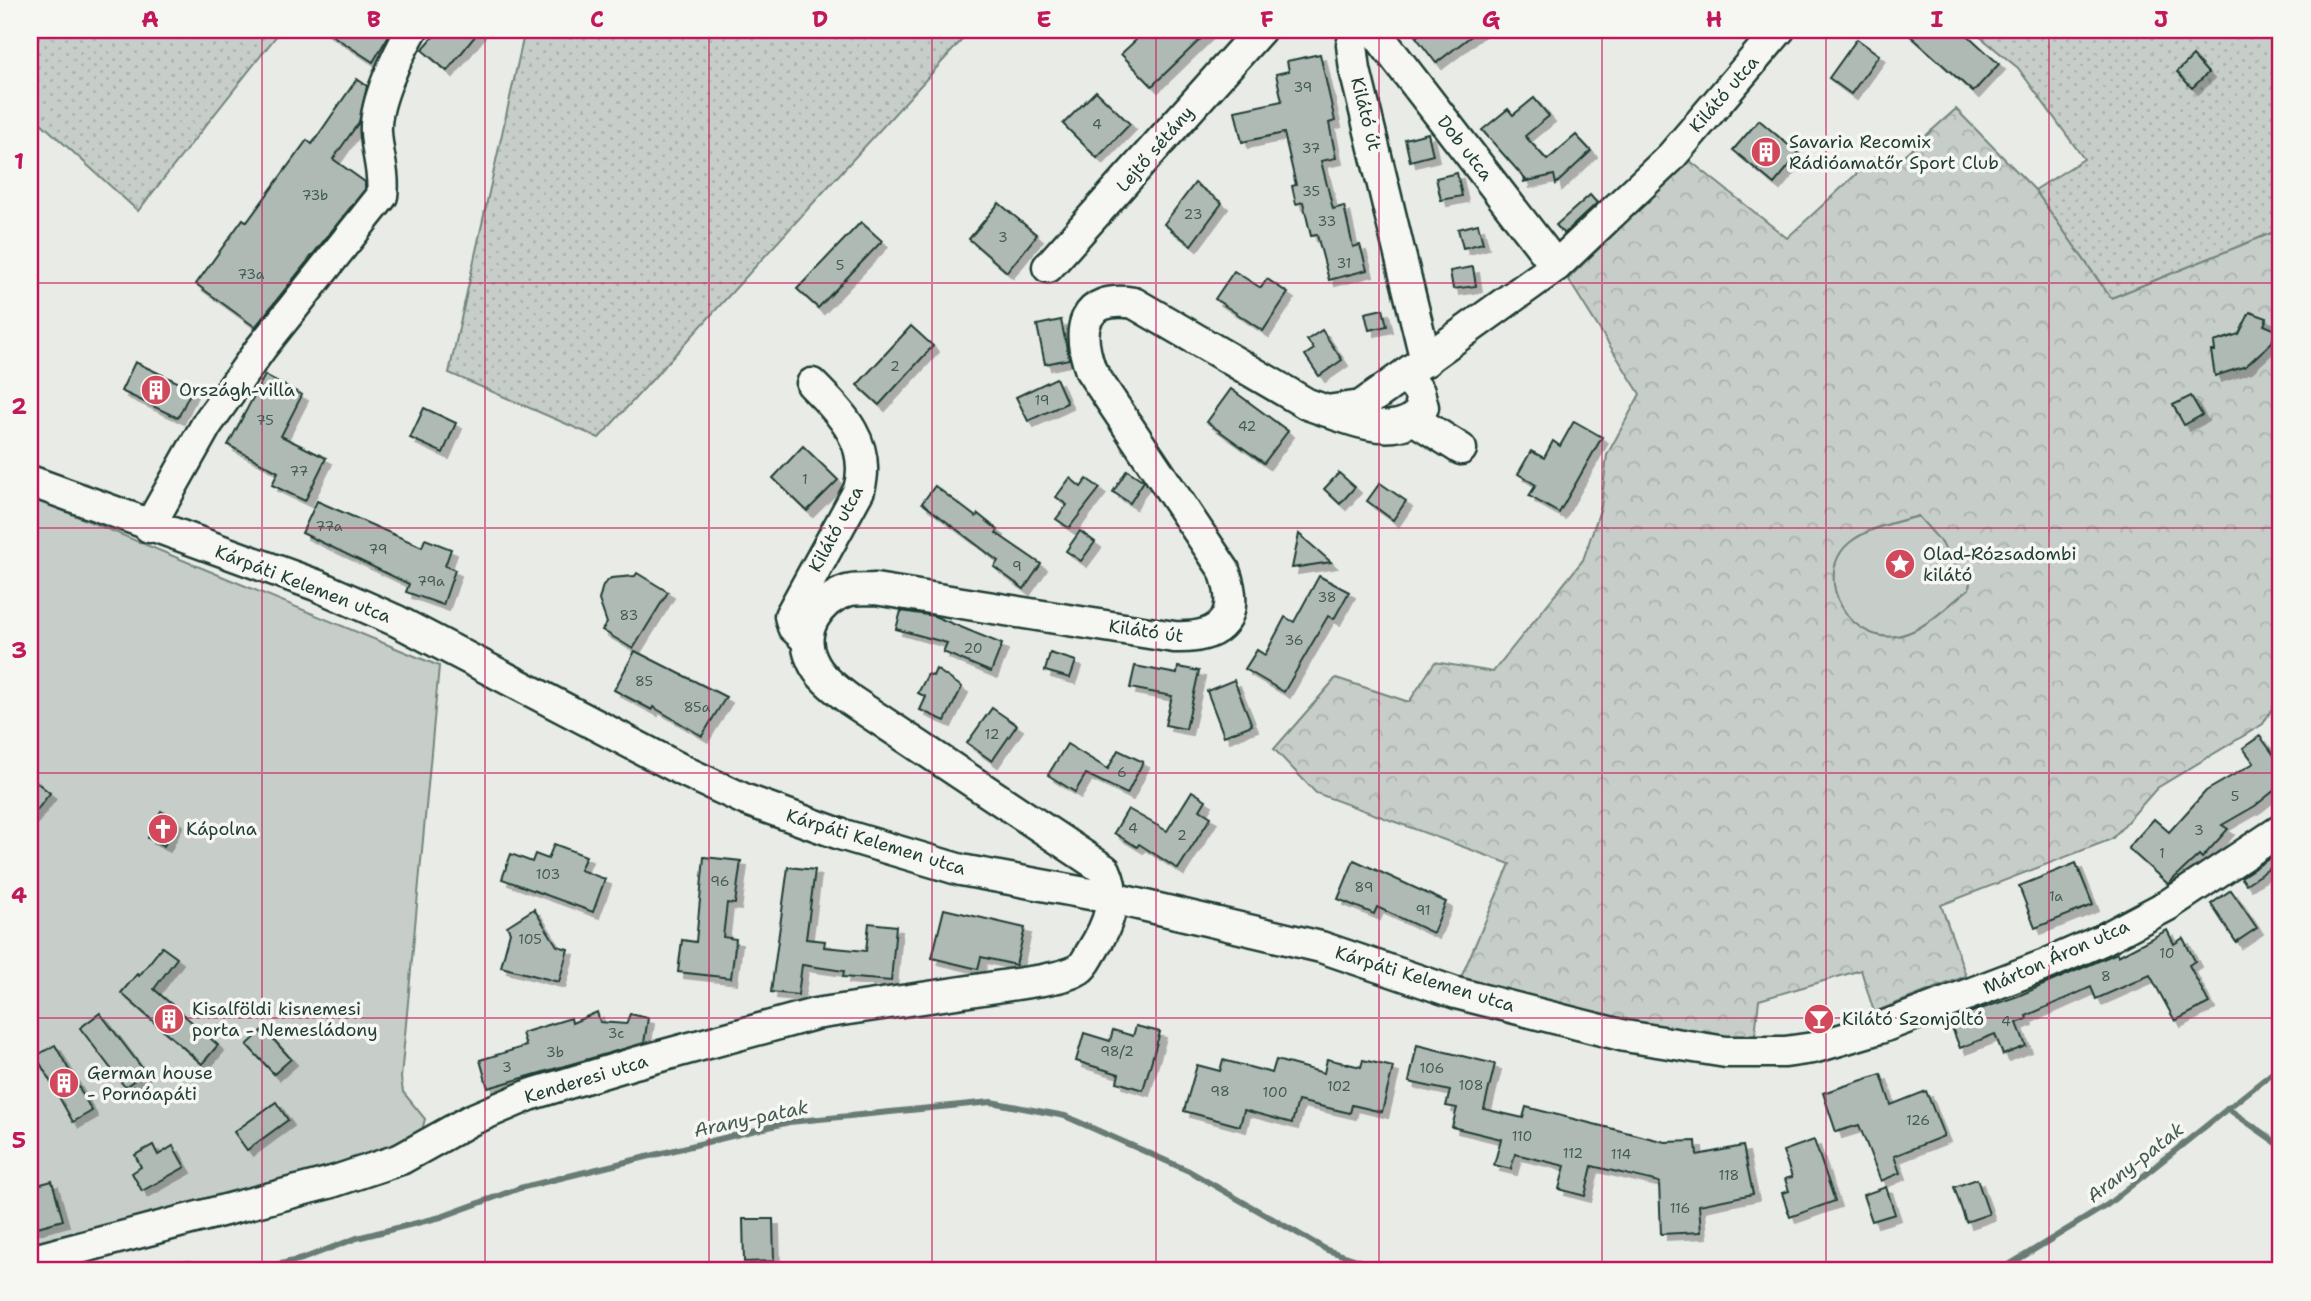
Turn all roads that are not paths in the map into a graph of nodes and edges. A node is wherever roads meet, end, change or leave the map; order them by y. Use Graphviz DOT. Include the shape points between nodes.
graph roads {
  1 [pos="412,30"];
  2 [pos="1260,30"];
  3 [pos="1357,30"];
  4 [pos="1374,30"];
  5 [pos="1779,30"];
  6 [pos="1556,266"];
  7 [pos="1048,267"];
  8 [pos="1416,368"];
  9 [pos="812,384"];
  10 [pos="1327,411"];
  11 [pos="1415,420"];
  12 [pos="1461,449"];
  13 [pos="30,481"];
  14 [pos="149,527"];
  15 [pos="807,640"];
  16 [pos="2281,830"];
  17 [pos="1112,898"];
  18 [pos="1854,1037"];
  19 [pos="30,1261"];
  1 -- 14 [label="street" via="375,128 384,176 382,196 207,424"];
  2 -- 7 [label="street, Lejtő sétány"];
  3 -- 8 [label="street, Kilátó út" via="1352,45 1355,70"];
  4 -- 6 [label="street, Dob utca"];
  5 -- 6 [label="street, Kilátó utca" via="1670,158"];
  6 -- 8 [label="street"];
  8 -- 10 [label="street" via="1361,406"];
  8 -- 11 [label="street, Kilátó út" via="1423,407"];
  9 -- 15 [label="street, Kilátó utca" via="850,423 863,476 790,616 793,627"];
  10 -- 11 [label="street, Kilátó út" via="1363,424 1403,426"];
  10 -- 15 [label="street, Kilátó út" via="1307,404 1156,313 1118,300 1101,304 1088,314 1082,348 1091,371 1224,570 1232,601 1223,624 1194,638 1174,637 875,589 849,590 828,601 813,618"];
  11 -- 12 [label="street"];
  13 -- 14 [label="street, Kárpáti Kelemen utca"];
  14 -- 17 [label="street, Kárpáti Kelemen utca" via="316,585 397,621 746,800 950,867"];
  15 -- 17 [label="street" via="812,660 825,680 1105,870"];
  16 -- 18 [label="street, Márton Áron utca" via="2168,905 2102,940"];
  17 -- 18 [label="street, Kárpáti Kelemen utca" via="1321,947 1456,993 1625,1035 1737,1052 1785,1052"];
  17 -- 19 [label="street, Kenderesi utca" via="1108,924 1082,967 1066,975 815,1014 635,1063 532,1094 471,1120 401,1159 332,1182"];
}
